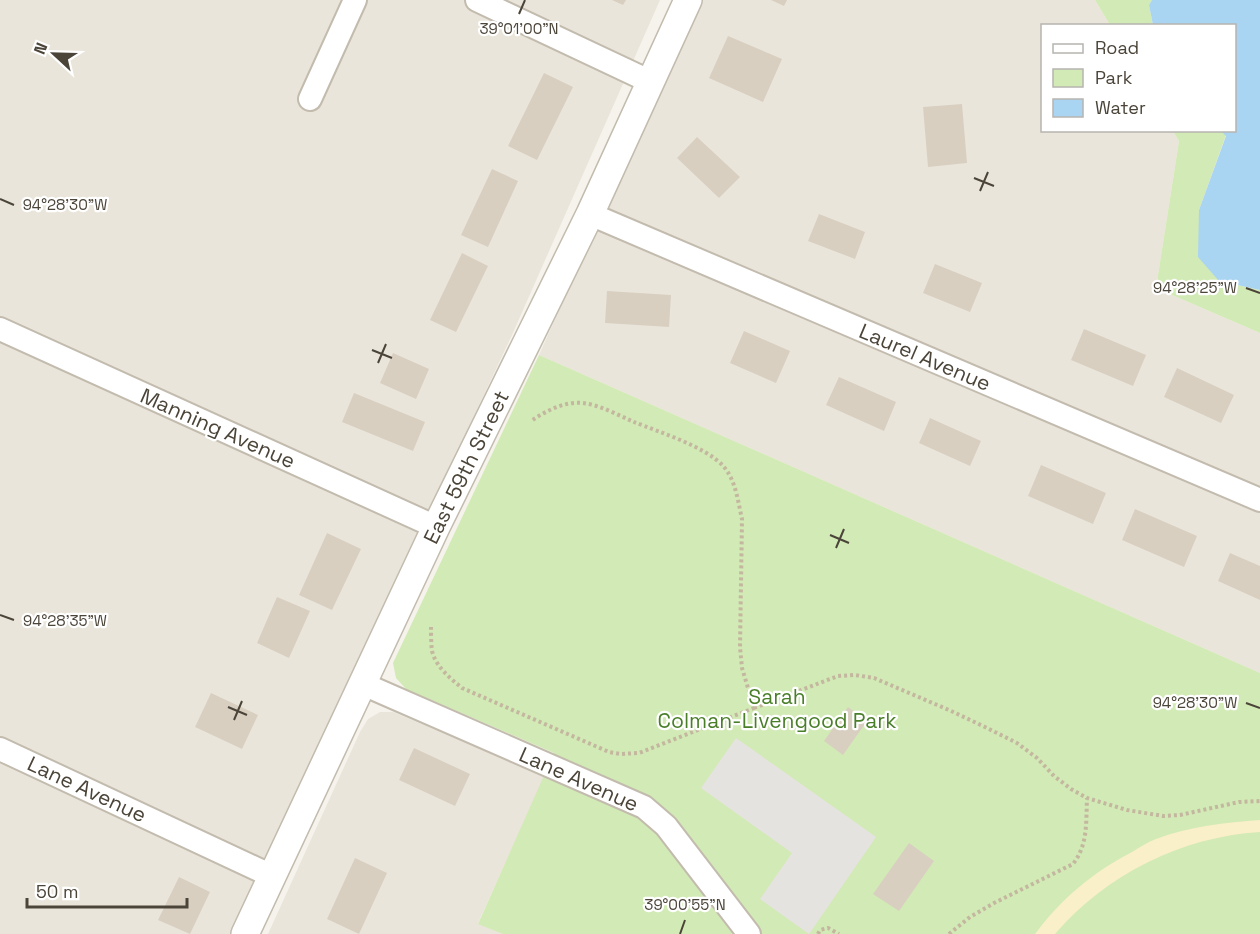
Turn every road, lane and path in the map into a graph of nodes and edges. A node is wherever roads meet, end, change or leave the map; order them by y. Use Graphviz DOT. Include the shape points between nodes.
graph roads {
  1 [pos="355,0"];
  2 [pos="477,0"];
  3 [pos="688,0"];
  4 [pos="651,82"];
  5 [pos="310,99"];
  6 [pos="590,214"];
  7 [pos="0,329"];
  8 [pos="531,421"];
  9 [pos="1260,500"];
  10 [pos="436,527"];
  11 [pos="431,627"];
  12 [pos="363,684"];
  13 [pos="754,708"];
  14 [pos="0,748"];
  15 [pos="1088,798"];
  16 [pos="1260,801"];
  17 [pos="272,876"];
  18 [pos="245,934"];
  19 [pos="749,934"];
  20 [pos="818,934"];
  21 [pos="839,934"];
  22 [pos="949,934"];
  1 -- 5 [label="street"];
  2 -- 4 [label="street"];
  3 -- 4 [label="street, East 59th Street"];
  4 -- 6 [label="street, East 59th Street"];
  6 -- 9 [label="street, Laurel Avenue"];
  6 -- 10 [label="street, East 59th Street"];
  7 -- 10 [label="street, Manning Avenue"];
  8 -- 13 [label="path" via="562,405 582,403 599,407 703,452 730,475 742,519 742,668"];
  10 -- 12 [label="street, East 59th Street"];
  11 -- 13 [label="path" via="432,652 462,688 609,752 639,753"];
  12 -- 17 [label="street, East 59th Street"];
  12 -- 19 [label="street, Lane Avenue" via="644,807 666,826"];
  13 -- 15 [label="path" via="838,676 874,678 1017,743 1054,776"];
  14 -- 17 [label="street, Lane Avenue"];
  15 -- 16 [label="path" via="1163,816"];
  15 -- 22 [label="path" via="1085,838 1073,864 994,903"];
  17 -- 18 [label="street, East 59th Street"];
  20 -- 21 [label="path" via="828,928"];
}
